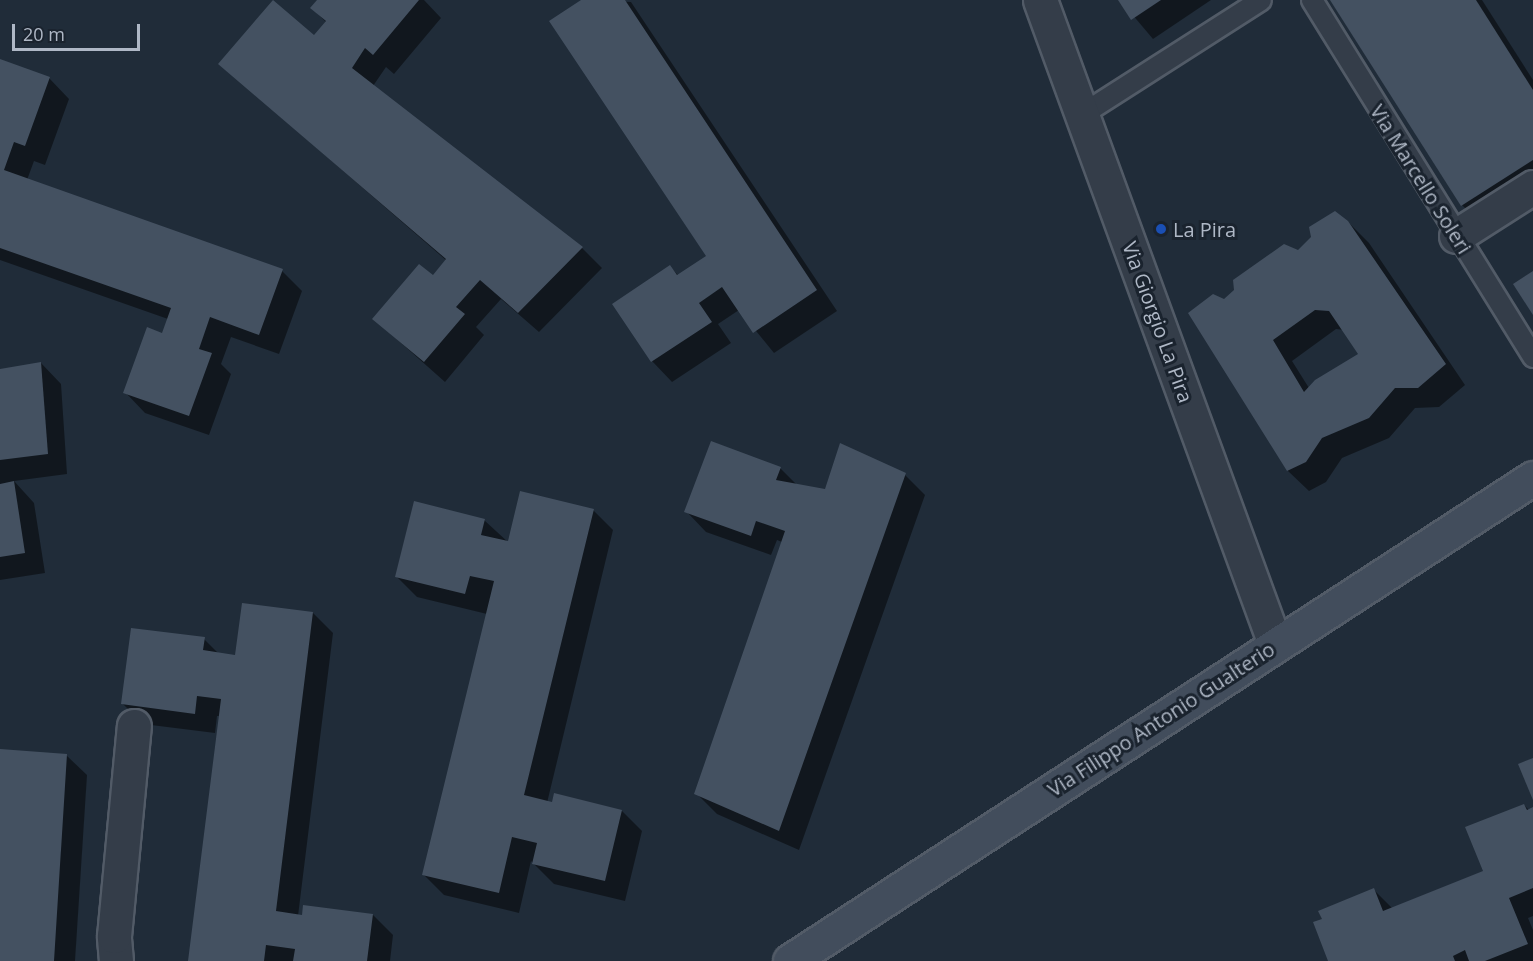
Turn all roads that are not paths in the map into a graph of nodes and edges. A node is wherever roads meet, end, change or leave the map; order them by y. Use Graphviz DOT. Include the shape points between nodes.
graph roads {
  1 [pos="1040,0"];
  2 [pos="1261,0"];
  3 [pos="1312,0"];
  4 [pos="1083,114"];
  5 [pos="1533,188"];
  6 [pos="1456,236"];
  7 [pos="1533,357"];
  8 [pos="1533,478"];
  9 [pos="1275,644"];
  10 [pos="134,726"];
  11 [pos="116,961"];
  12 [pos="790,961"];
  1 -- 4 [label="street, Via Giorgio La Pira"];
  2 -- 4 [label="lane"];
  3 -- 6 [label="lane, Via Marcello Soleri"];
  4 -- 9 [label="street, Via Giorgio La Pira"];
  5 -- 6 [label="street"];
  6 -- 7 [label="lane, Via Marcello Soleri"];
  8 -- 9 [label="street, Via Filippo Antonio Gualterio"];
  9 -- 12 [label="street, Via Filippo Antonio Gualterio"];
  10 -- 11 [label="street" via="114,936"];
}
